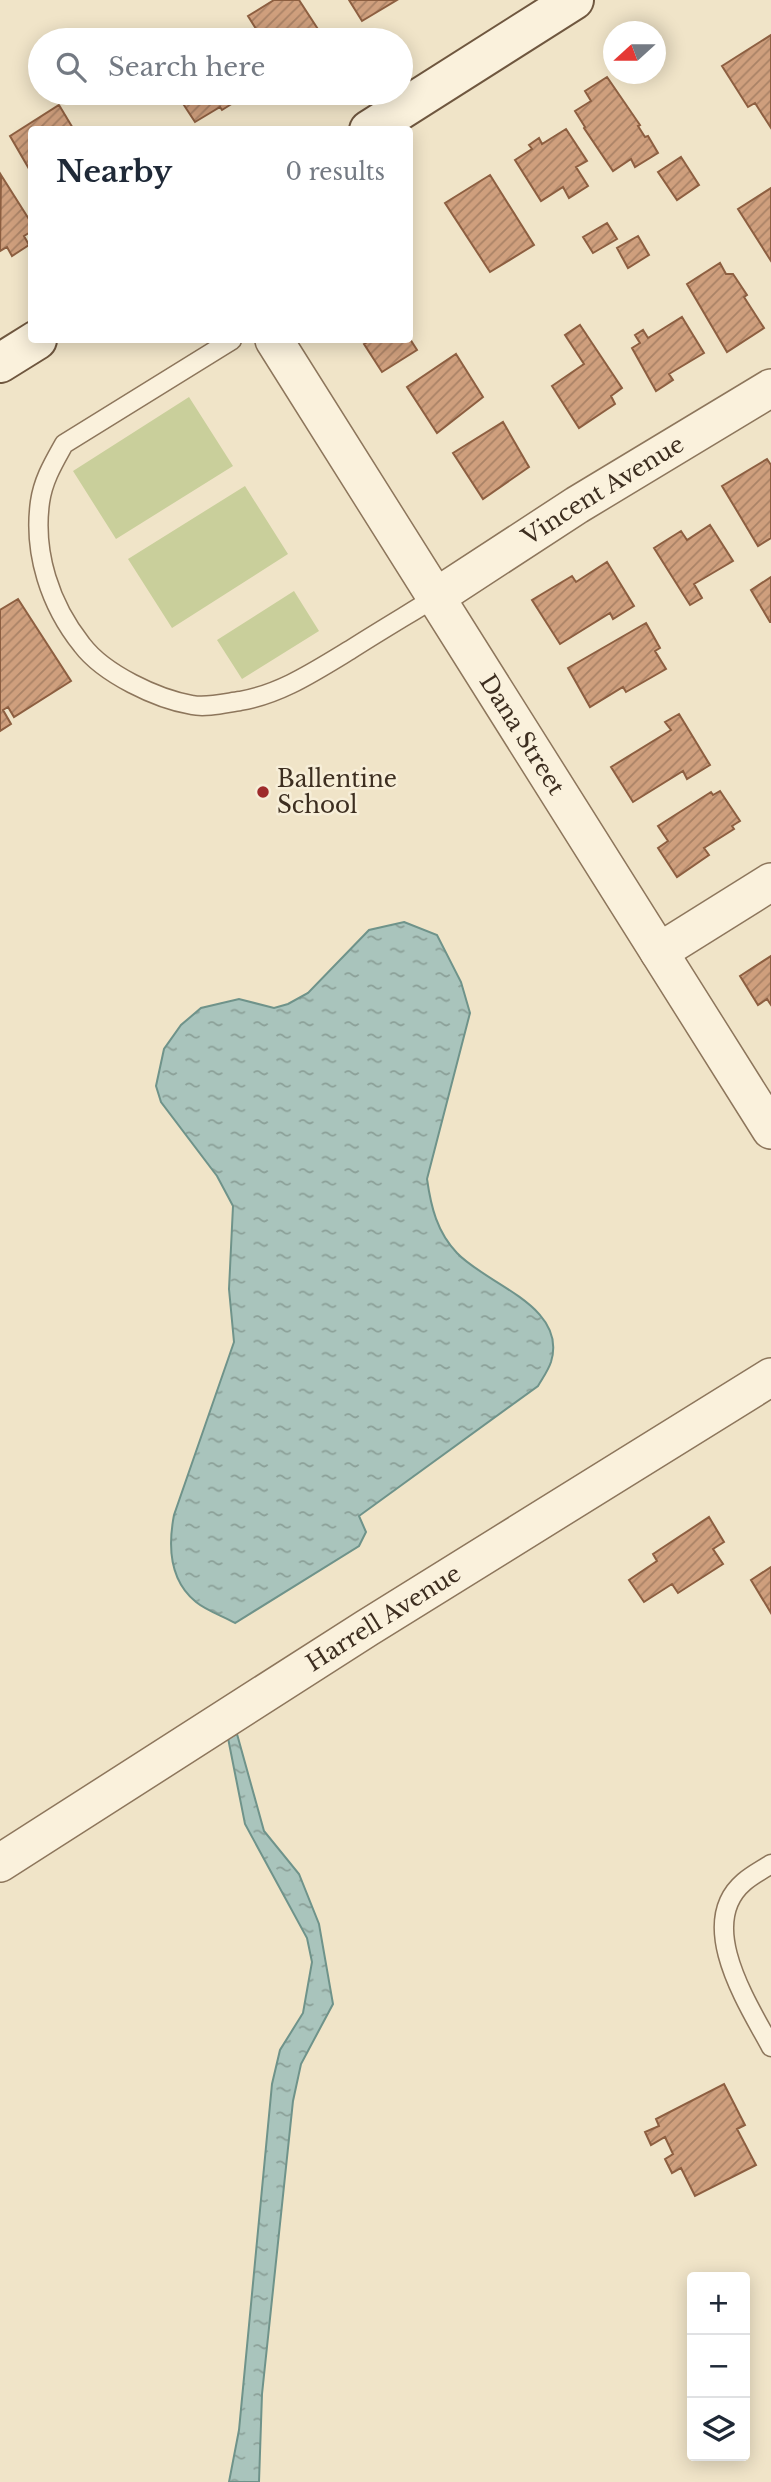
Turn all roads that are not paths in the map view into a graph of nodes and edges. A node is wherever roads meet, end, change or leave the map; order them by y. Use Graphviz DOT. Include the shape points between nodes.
graph roads {
  1 [pos="574,0"];
  2 [pos="413,102"];
  3 [pos="408,105"];
  4 [pos="375,126"];
  5 [pos="32,343"];
  6 [pos="227,343"];
  7 [pos="276,343"];
  8 [pos="0,363"];
  9 [pos="771,388"];
  10 [pos="436,597"];
  11 [pos="771,882"];
  12 [pos="659,952"];
  13 [pos="771,1130"];
  14 [pos="771,1377"];
  15 [pos="0,1863"];
  16 [pos="771,1864"];
  17 [pos="771,2047"];
  1 -- 2 [label="main road"];
  3 -- 4 [label="main road"];
  5 -- 8 [label="main road"];
  6 -- 10 [label="lane" via="64,444 48,472 40,500 37,542 54,600 83,647 116,675 151,692 194,706 241,701 300,680"];
  7 -- 10 [label="street, Dana Street"];
  9 -- 10 [label="street, Vincent Avenue"];
  10 -- 12 [label="street, Dana Street"];
  11 -- 12 [label="street"];
  12 -- 13 [label="street, Dana Street"];
  14 -- 15 [label="street, Harrell Avenue" via="366,1628"];
  16 -- 17 [label="lane" via="742,1883 726,1908 723,1933 747,2003"];
}
